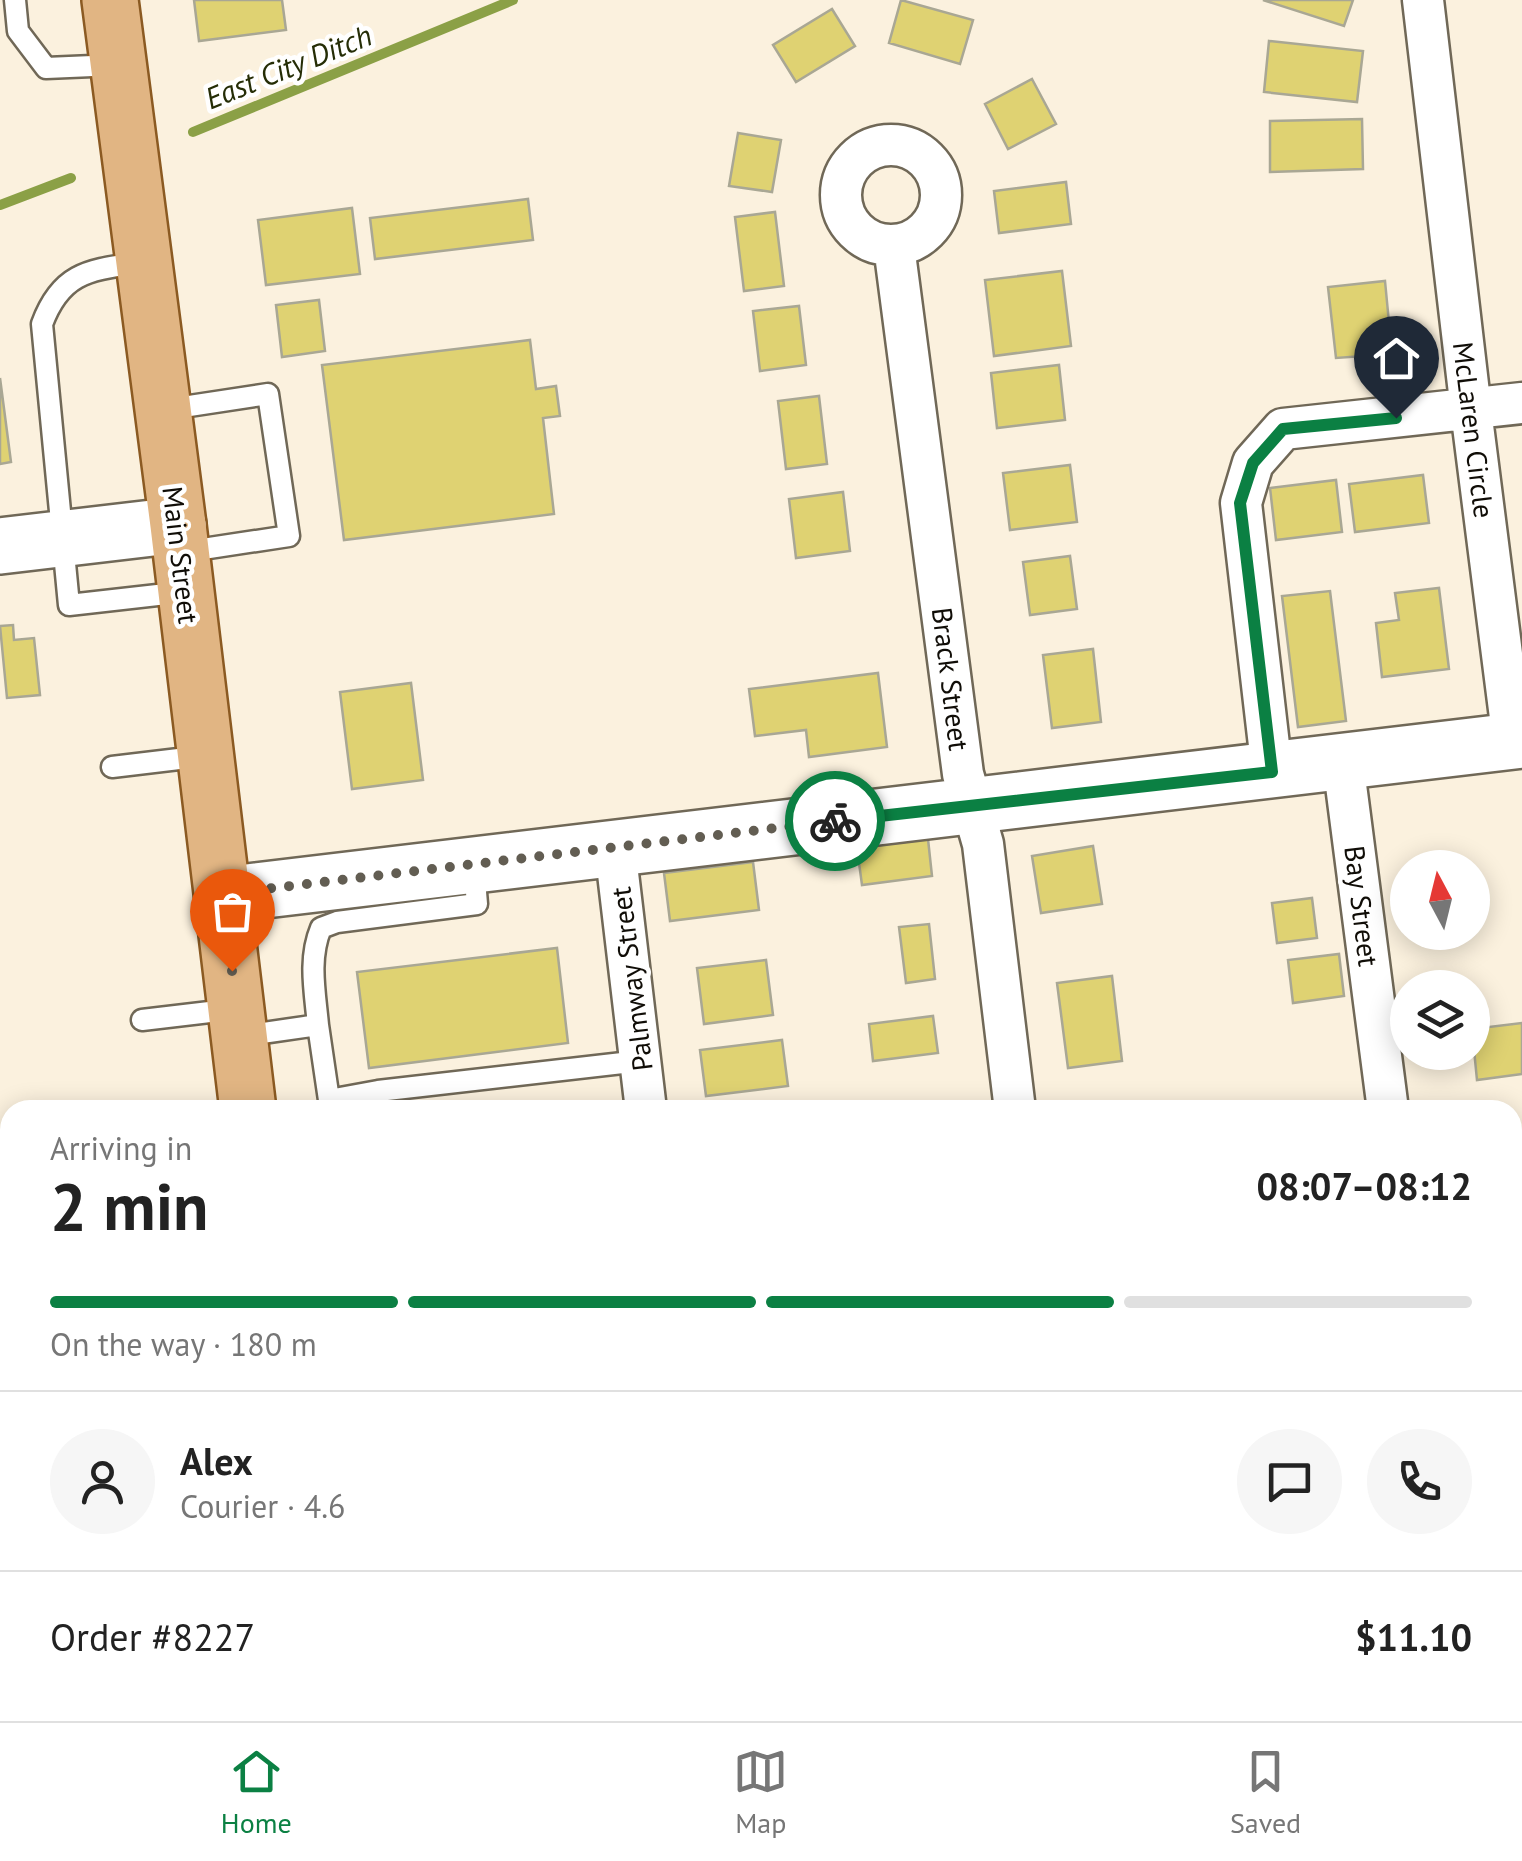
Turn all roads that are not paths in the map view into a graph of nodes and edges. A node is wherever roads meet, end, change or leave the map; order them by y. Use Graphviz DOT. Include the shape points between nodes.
graph roads {
  1 [pos="15,0"];
  2 [pos="110,0"];
  3 [pos="1423,0"];
  4 [pos="118,65"];
  5 [pos="894,246"];
  6 [pos="143,262"];
  7 [pos="1522,404"];
  8 [pos="162,410"];
  9 [pos="1471,410"];
  10 [pos="62,539"];
  11 [pos="0,546"];
  12 [pos="182,556"];
  13 [pos="1518,741"];
  14 [pos="206,755"];
  15 [pos="1343,762"];
  16 [pos="112,767"];
  17 [pos="1272,772"];
  18 [pos="973,805"];
  19 [pos="615,848"];
  20 [pos="223,894"];
  21 [pos="341,901"];
  22 [pos="142,1020"];
  23 [pos="238,1023"];
  24 [pos="318,1026"];
  25 [pos="640,1061"];
  26 [pos="247,1100"];
  27 [pos="645,1100"];
  28 [pos="1014,1100"];
  29 [pos="1387,1100"];
  1 -- 4 [label="lane" via="18,31 46,68"];
  2 -- 4 [label="main road, Main Street"];
  3 -- 9 [label="street, McLaren Circle"];
  4 -- 6 [label="main road, Main Street"];
  5 -- 18 [label="street, Brack Street" via="963,774"];
  6 -- 8 [label="main road, Main Street"];
  6 -- 10 [label="lane" via="82,274 49,305 42,324"];
  7 -- 9 [label="street"];
  8 -- 12 [label="main road, Main Street"];
  8 -- 12 [label="lane" via="268,394 289,536"];
  9 -- 13 [label="street, McLaren Circle"];
  9 -- 17 [label="street" via="1283,429 1253,463 1240,503"];
  10 -- 11 [label="street"];
  10 -- 12 [label="street"];
  12 -- 14 [label="main road, Main Street"];
  13 -- 15 [label="street"];
  14 -- 16 [label="lane"];
  14 -- 20 [label="main road, Main Street"];
  15 -- 17 [label="street"];
  15 -- 29 [label="street, Bay Street"];
  17 -- 18 [label="street"];
  18 -- 19 [label="street"];
  18 -- 28 [label="street, Brack Street"];
  19 -- 21 [label="street" via="473,864"];
  19 -- 25 [label="street, Palmway Street"];
  20 -- 21 [label="street"];
  20 -- 23 [label="main road, Main Street"];
  21 -- 24 [label="lane" via="315,943"];
  22 -- 23 [label="lane"];
  23 -- 24 [label="lane"];
  23 -- 26 [label="main road, Main Street"];
  24 -- 25 [label="lane" via="329,1100"];
  25 -- 27 [label="street, Palmway Street"];
}
